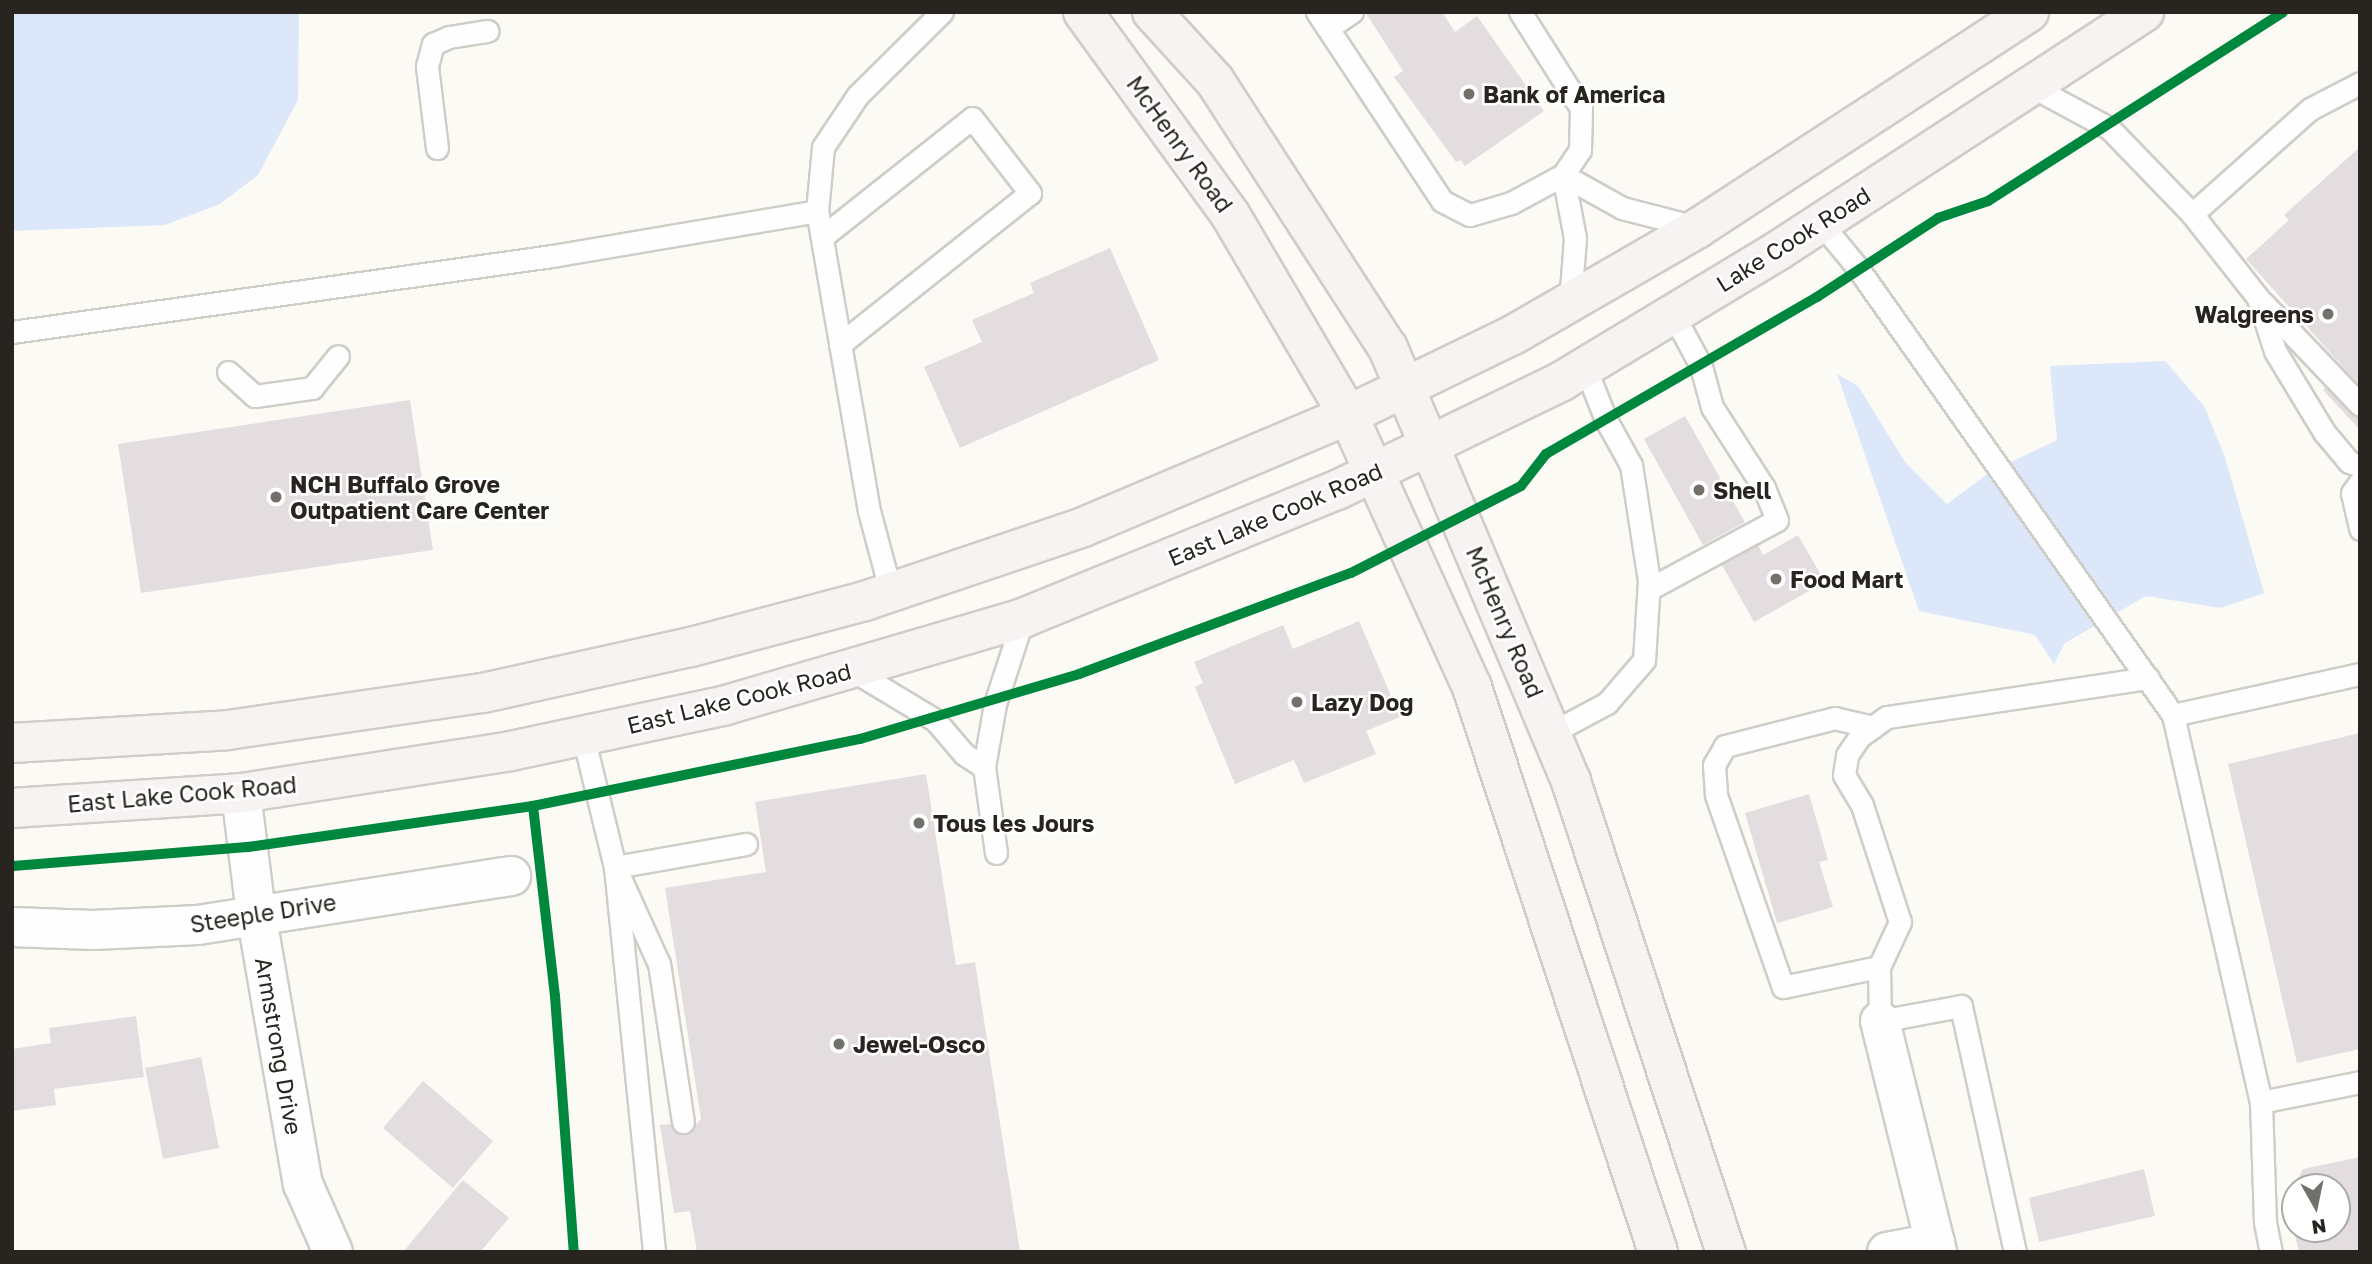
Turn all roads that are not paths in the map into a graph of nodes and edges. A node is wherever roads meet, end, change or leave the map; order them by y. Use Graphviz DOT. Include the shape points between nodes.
graph roads {
  1 [pos="942,12"];
  2 [pos="1083,12"];
  3 [pos="1152,12"];
  4 [pos="1352,12"];
  5 [pos="1520,12"];
  6 [pos="2029,12"];
  7 [pos="2144,12"];
  8 [pos="1322,20"];
  9 [pos="488,31"];
  10 [pos="2360,83"];
  11 [pos="2031,86"];
  12 [pos="437,148"];
  13 [pos="1563,175"];
  14 [pos="817,211"];
  15 [pos="2192,214"];
  16 [pos="1820,222"];
  17 [pos="1698,228"];
  18 [pos="822,237"];
  19 [pos="2258,298"];
  20 [pos="1570,303"];
  21 [pos="1674,314"];
  22 [pos="12,332"];
  23 [pos="840,344"];
  24 [pos="338,356"];
  25 [pos="1586,367"];
  26 [pos="228,372"];
  27 [pos="1405,388"];
  28 [pos="2360,405"];
  29 [pos="1348,415"];
  30 [pos="1431,448"];
  31 [pos="2360,466"];
  32 [pos="1375,473"];
  33 [pos="2360,482"];
  34 [pos="2360,529"];
  35 [pos="1649,589"];
  36 [pos="891,593"];
  37 [pos="1023,618"];
  38 [pos="852,670"];
  39 [pos="2360,674"];
  40 [pos="2148,678"];
  41 [pos="2173,715"];
  42 [pos="1873,727"];
  43 [pos="1551,733"];
  44 [pos="583,736"];
  45 [pos="12,743"];
  46 [pos="984,767"];
  47 [pos="241,793"];
  48 [pos="12,808"];
  49 [pos="746,844"];
  50 [pos="996,853"];
  51 [pos="615,867"];
  52 [pos="511,876"];
  53 [pos="256,913"];
  54 [pos="12,927"];
  55 [pos="1879,967"];
  56 [pos="1880,1021"];
  57 [pos="2360,1082"];
  58 [pos="2260,1102"];
  59 [pos="683,1122"];
  60 [pos="1936,1247"];
  61 [pos="333,1252"];
  62 [pos="654,1252"];
  63 [pos="1658,1252"];
  64 [pos="1726,1252"];
  65 [pos="1887,1252"];
  66 [pos="2015,1252"];
  67 [pos="2271,1252"];
  1 -- 14 [label="lane" via="858,95 822,147"];
  2 -- 29 [label="main road, McHenry Road" via="1231,216"];
  3 -- 27 [label="main road, McHenry Road" via="1215,81 1388,348"];
  4 -- 8 [label="lane"];
  5 -- 13 [label="lane" via="1581,108 1580,150"];
  6 -- 17 [label="main road"];
  7 -- 11 [label="main road, Lake Cook Road"];
  8 -- 13 [label="lane" via="1442,201 1456,211 1488,212"];
  9 -- 12 [label="lane" via="433,44 427,66"];
  10 -- 15 [label="lane" via="2310,109"];
  11 -- 15 [label="lane" via="2109,128"];
  11 -- 16 [label="main road, Lake Cook Road"];
  13 -- 17 [label="lane" via="1622,208"];
  13 -- 20 [label="lane" via="1575,238"];
  14 -- 18 [label="lane"];
  14 -- 22 [label="lane" via="552,256"];
  15 -- 19 [label="lane"];
  16 -- 21 [label="main road, Lake Cook Road"];
  16 -- 40 [label="lane"];
  17 -- 20 [label="main road"];
  18 -- 23 [label="lane"];
  18 -- 23 [label="lane" via="972,118 1030,193"];
  19 -- 28 [label="lane"];
  19 -- 31 [label="lane" via="2275,351 2324,432 2349,461"];
  20 -- 27 [label="main road"];
  21 -- 25 [label="main road, Lake Cook Road"];
  21 -- 35 [label="lane" via="1701,366 1712,407 1764,488 1777,520"];
  23 -- 36 [label="lane" via="869,511"];
  24 -- 26 [label="lane" via="313,388 255,396"];
  25 -- 30 [label="main road, Lake Cook Road"];
  25 -- 35 [label="lane" via="1606,420 1631,465"];
  27 -- 29 [label="main road"];
  27 -- 30 [label="main road, McHenry Road"];
  29 -- 32 [label="main road, McHenry Road"];
  29 -- 36 [label="main road" via="1083,527"];
  30 -- 32 [label="main road, East Lake Cook Road"];
  30 -- 43 [label="main road, McHenry Road"];
  32 -- 37 [label="main road, East Lake Cook Road"];
  32 -- 63 [label="main road, McHenry Road" via="1472,687"];
  33 -- 34 [label="lane" via="2352,492"];
  35 -- 43 [label="lane" via="1644,660 1607,703"];
  36 -- 45 [label="main road" via="691,647 483,693 228,730"];
  37 -- 38 [label="main road, East Lake Cook Road"];
  37 -- 46 [label="lane" via="995,704"];
  38 -- 44 [label="main road, East Lake Cook Road" via="723,706"];
  38 -- 46 [label="lane" via="934,720 964,754"];
  39 -- 41 [label="lane"];
  40 -- 41 [label="lane"];
  40 -- 42 [label="lane" via="1887,717"];
  41 -- 58 [label="lane"];
  42 -- 55 [label="lane" via="1858,737 1847,755 1844,775 1862,805 1900,922"];
  42 -- 55 [label="lane" via="1835,718 1726,747 1714,765 1716,795 1783,987"];
  43 -- 64 [label="main road, McHenry Road"];
  44 -- 47 [label="main road, East Lake Cook Road"];
  44 -- 51 [label="lane"];
  46 -- 50 [label="lane"];
  47 -- 48 [label="main road, East Lake Cook Road"];
  47 -- 53 [label="street, Armstrong Drive"];
  49 -- 51 [label="lane"];
  51 -- 59 [label="lane" via="659,964"];
  51 -- 62 [label="lane"];
  52 -- 53 [label="street, Steeple Drive"];
  53 -- 54 [label="street, Steeple Drive" via="198,925 93,930"];
  53 -- 61 [label="street, Armstrong Drive" via="303,1184"];
  55 -- 56 [label="lane"];
  56 -- 60 [label="street"];
  56 -- 66 [label="lane" via="1961,1006"];
  57 -- 58 [label="lane"];
  58 -- 67 [label="lane" via="2265,1222"];
  60 -- 65 [label="street"];
}
